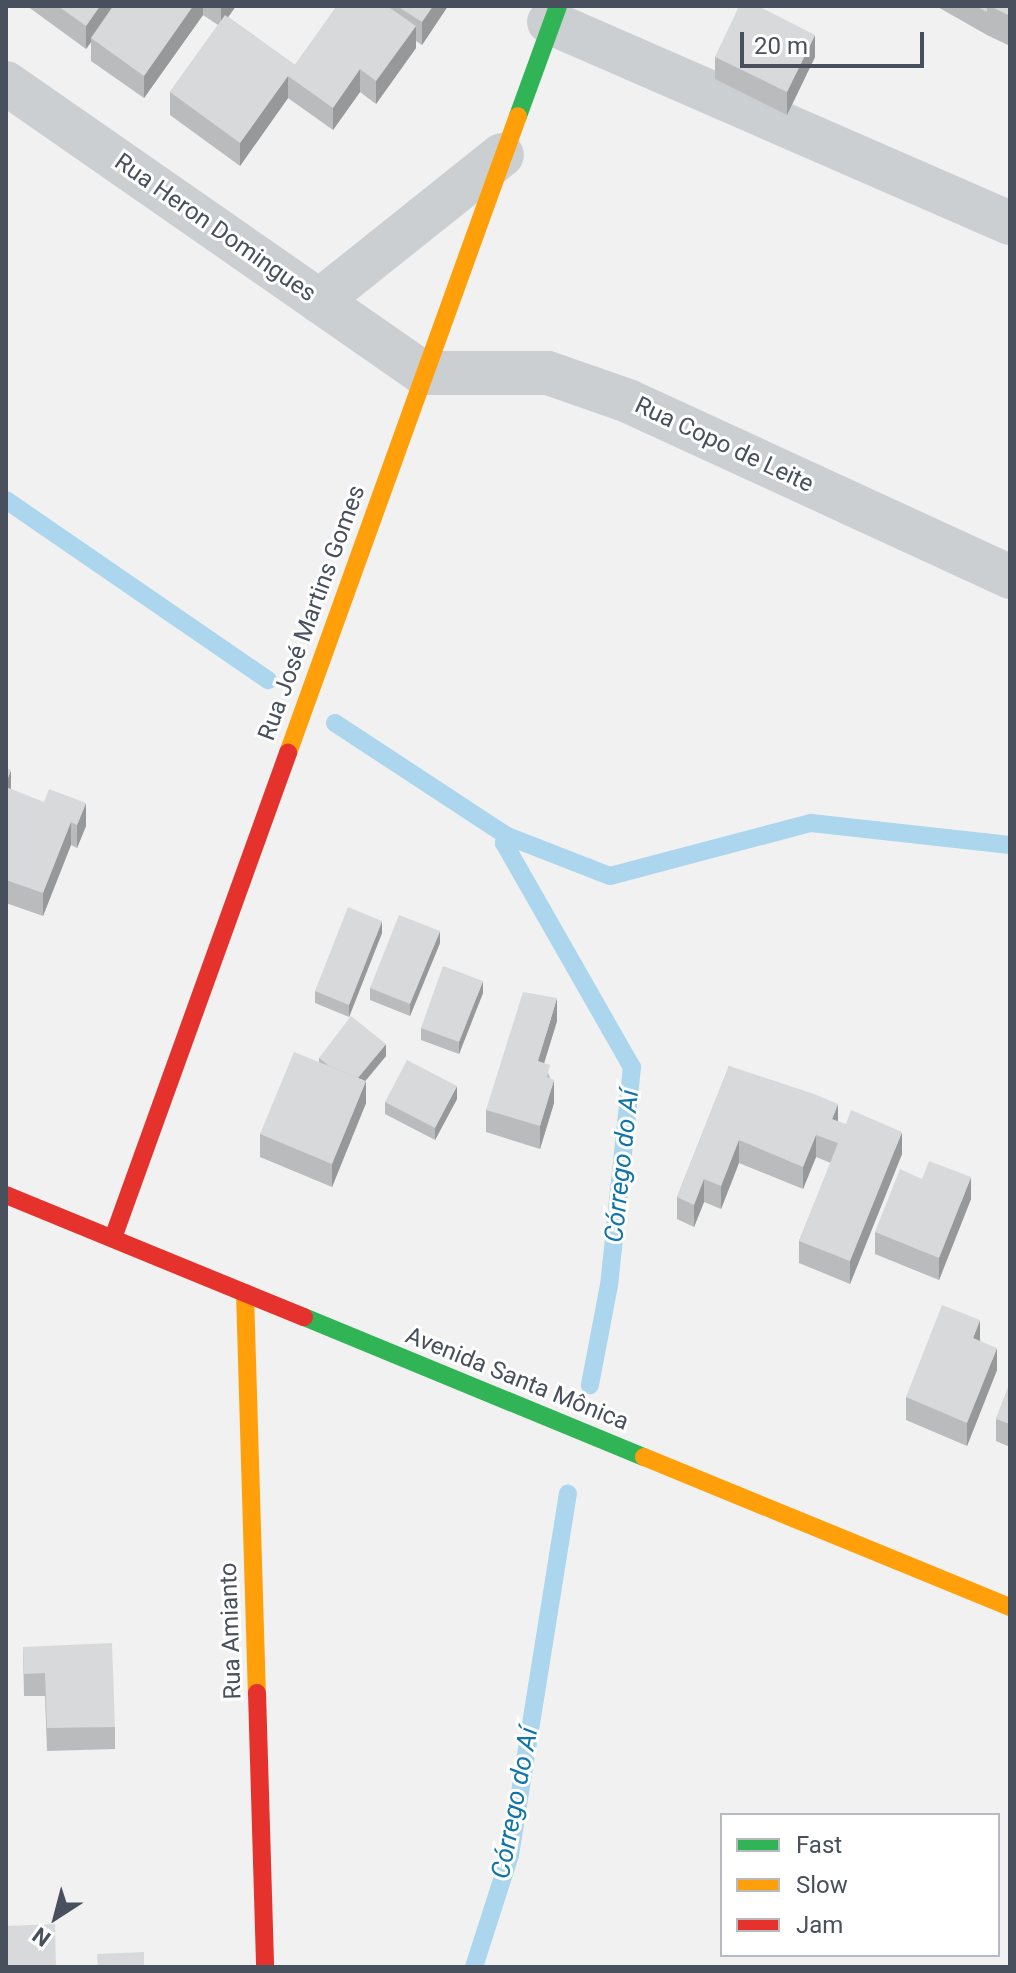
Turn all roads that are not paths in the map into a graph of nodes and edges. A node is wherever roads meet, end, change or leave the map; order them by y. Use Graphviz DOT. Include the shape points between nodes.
graph roads {
  1 [pos="553,14"];
  2 [pos="6,83"];
  3 [pos="502,155"];
  4 [pos="1010,223"];
  5 [pos="319,301"];
  6 [pos="423,373"];
  7 [pos="1010,577"];
  8 [pos="6,1195"];
  9 [pos="113,1238"];
  10 [pos="245,1293"];
  11 [pos="1010,1607"];
  12 [pos="265,1967"];
  1 -- 3 [label="street, Rua José Martins Gomes"];
  1 -- 4 [label="street"];
  2 -- 5 [label="street, Rua Heron Domingues"];
  3 -- 5 [label="street"];
  3 -- 6 [label="street, Rua José Martins Gomes"];
  5 -- 6 [label="street, Rua Heron Domingues"];
  6 -- 7 [label="street, Rua Copo de Leite" via="548,373 628,401"];
  6 -- 9 [label="street, Rua José Martins Gomes"];
  8 -- 9 [label="street, Avenida Santa Mônica"];
  9 -- 10 [label="street, Avenida Santa Mônica"];
  10 -- 11 [label="street, Avenida Santa Mônica"];
  10 -- 12 [label="street, Rua Amianto"];
}
